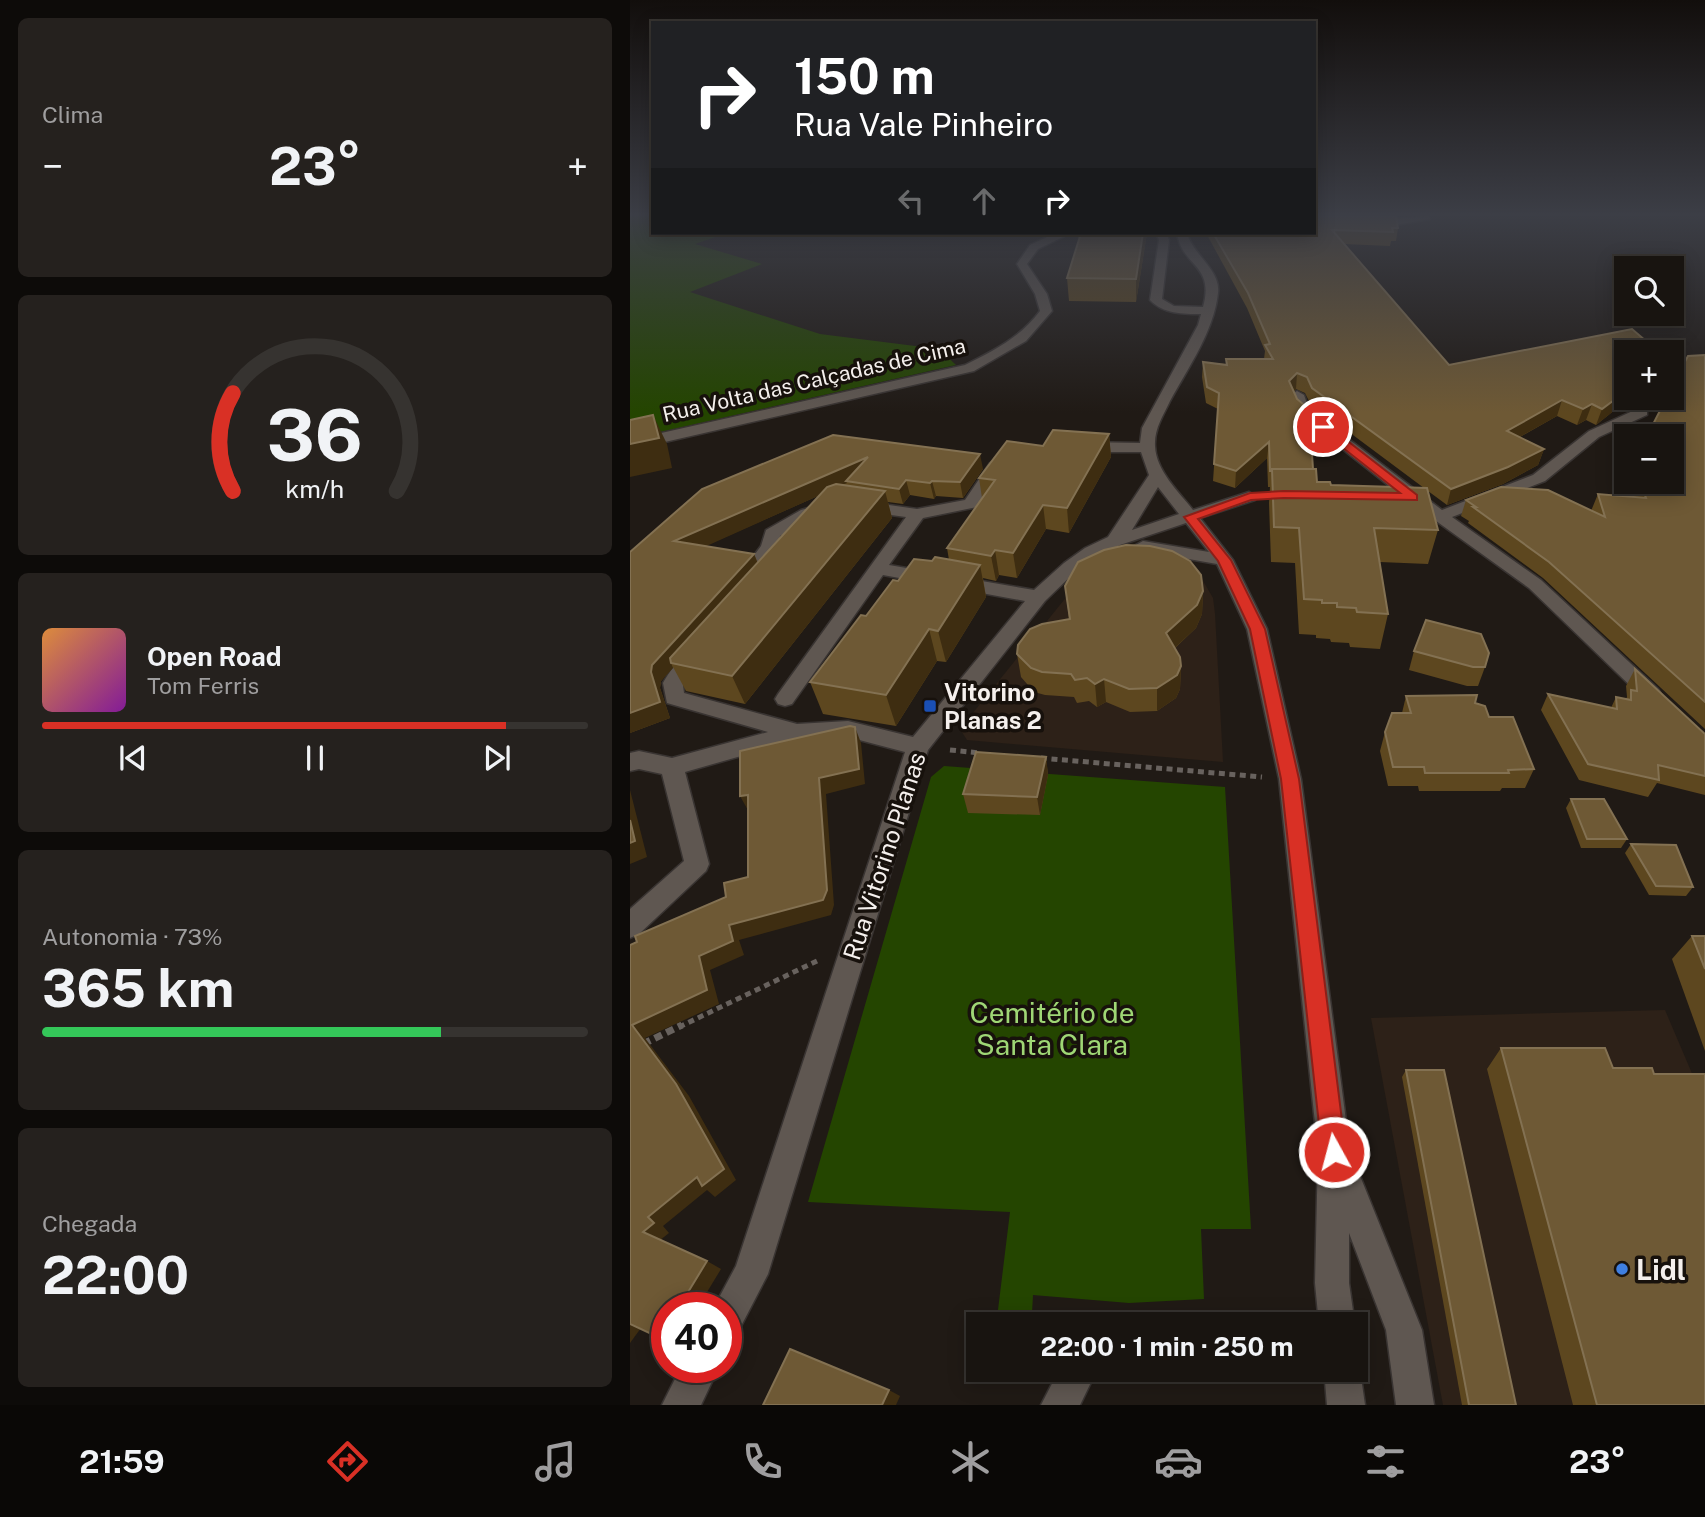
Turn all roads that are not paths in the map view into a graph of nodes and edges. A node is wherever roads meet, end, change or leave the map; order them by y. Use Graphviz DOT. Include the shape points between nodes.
graph roads {
  1 [pos="1033,282"];
  2 [pos="1158,282"];
  3 [pos="1211,282"];
  4 [pos="1208,311"];
  5 [pos="1297,394"];
  6 [pos="1642,412"];
  7 [pos="630,445"];
  8 [pos="1073,447"];
  9 [pos="1147,447"];
  10 [pos="1000,457"];
  11 [pos="1157,475"];
  12 [pos="1255,496"];
  13 [pos="1387,497"];
  14 [pos="1413,497"];
  15 [pos="1186,512"];
  16 [pos="917,514"];
  17 [pos="1440,516"];
  18 [pos="1129,522"];
  19 [pos="1114,541"];
  20 [pos="1224,560"];
  21 [pos="878,569"];
  22 [pos="755,590"];
  23 [pos="1038,597"];
  24 [pos="709,642"];
  25 [pos="786,699"];
  26 [pos="1665,707"];
  27 [pos="797,732"];
  28 [pos="918,747"];
  29 [pos="630,762"];
  30 [pos="673,767"];
  31 [pos="630,926"];
  32 [pos="1334,1152"];
  33 [pos="741,1292"];
  34 [pos="1335,1312"];
  35 [pos="1072,1382"];
  36 [pos="1343,1382"];
  37 [pos="693,1383"];
  38 [pos="681,1405"];
  39 [pos="1060,1405"];
  40 [pos="1346,1405"];
  41 [pos="1415,1405"];
  1 -- 7 [label="street, Rua Volta das Calçadas de Cima" via="1046,312 1034,330 969,368"];
  2 -- 4 [label="street" via="1156,300 1161,305"];
  3 -- 4 [label="street"];
  4 -- 9 [label="street" via="1149,428"];
  5 -- 14 [label="street" via="1303,411"];
  6 -- 17 [label="street" via="1594,434 1539,478"];
  8 -- 9 [label="street"];
  9 -- 11 [label="street"];
  10 -- 16 [label="street" via="971,504"];
  11 -- 15 [label="street"];
  11 -- 18 [label="street, Rua Vitorino Planas"];
  12 -- 15 [label="street"];
  13 -- 14 [label="street"];
  14 -- 17 [label="street"];
  15 -- 18 [label="street"];
  15 -- 19 [label="street"];
  15 -- 20 [label="street"];
  16 -- 21 [label="street"];
  16 -- 22 [label="street" via="843,503 807,514 772,534 771,547 761,558 774,569"];
  17 -- 26 [label="street" via="1535,584"];
  18 -- 19 [label="street, Rua Vitorino Planas"];
  19 -- 20 [label="street"];
  19 -- 23 [label="street, Rua Vitorino Planas" via="1070,567"];
  20 -- 32 [label="street" via="1257,629 1290,779"];
  21 -- 23 [label="street"];
  21 -- 25 [label="street"];
  23 -- 28 [label="street, Rua Vitorino Planas"];
  24 -- 27 [label="street" via="673,683 674,698"];
  27 -- 28 [label="street" via="848,729"];
  27 -- 30 [label="street"];
  28 -- 33 [label="street, Rua Vitorino Planas" via="751,1274"];
  29 -- 30 [label="street"];
  30 -- 31 [label="street" via="697,864"];
  32 -- 34 [label="street"];
  32 -- 41 [label="street" via="1404,1329"];
  35 -- 39 [label="street"];
  36 -- 40 [label="street"];
  37 -- 38 [label="street"];
}
